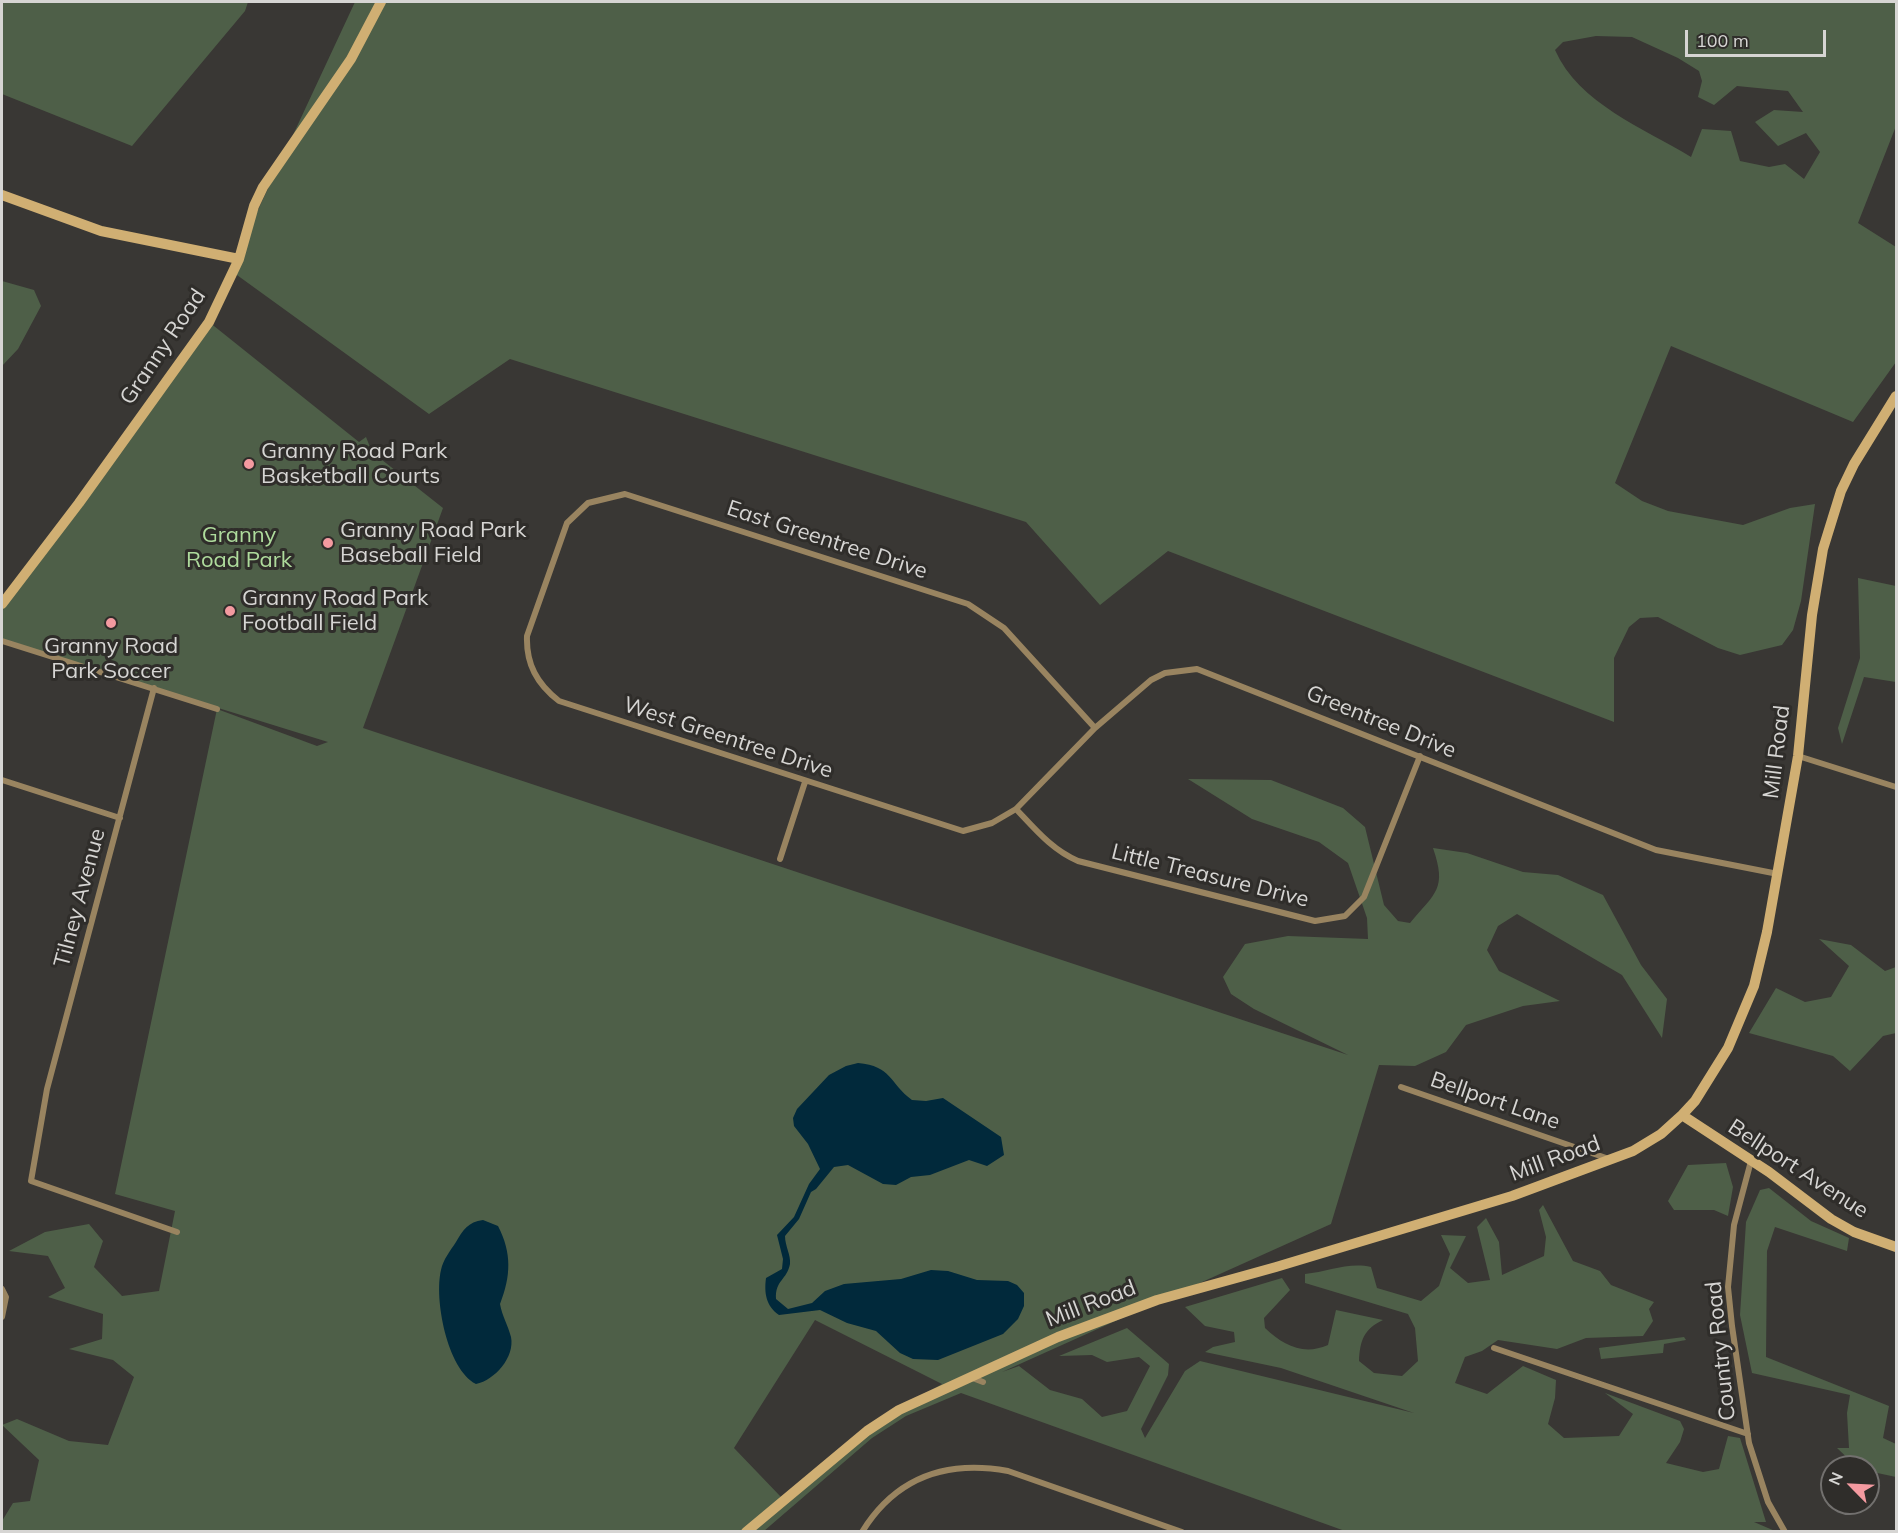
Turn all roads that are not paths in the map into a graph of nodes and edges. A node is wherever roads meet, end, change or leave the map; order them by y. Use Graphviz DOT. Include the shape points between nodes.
graph roads {
  1 [pos="381,2"];
  2 [pos="2,195"];
  3 [pos="239,260"];
  4 [pos="1896,396"];
  5 [pos="546,579"];
  6 [pos="2,604"];
  7 [pos="2,641"];
  8 [pos="154,688"];
  9 [pos="217,709"];
  10 [pos="1095,728"];
  11 [pos="1420,756"];
  12 [pos="1798,756"];
  13 [pos="2,780"];
  14 [pos="805,782"];
  15 [pos="1896,787"];
  16 [pos="1016,810"];
  17 [pos="120,818"];
  18 [pos="780,859"];
  19 [pos="1778,874"];
  20 [pos="1401,1087"];
  21 [pos="1682,1115"];
  22 [pos="1610,1160"];
  23 [pos="1751,1161"];
  24 [pos="177,1232"];
  25 [pos="1896,1247"];
  26 [pos="2,1289"];
  27 [pos="2,1317"];
  28 [pos="1494,1348"];
  29 [pos="970,1376"];
  30 [pos="983,1382"];
  31 [pos="1748,1434"];
  32 [pos="749,1530"];
  33 [pos="862,1532"];
  34 [pos="1182,1532"];
  35 [pos="1785,1532"];
  1 -- 3 [label="main road, Granny Road" via="351,58 263,187"];
  2 -- 3 [label="main road" via="101,231"];
  3 -- 6 [label="main road, Granny Road" via="209,322"];
  4 -- 12 [label="main road, Mill Road" via="1854,464 1828,530 1812,615"];
  5 -- 10 [label="street, East Greentree Drive" via="562,532 576,512 599,498 625,494 968,604 1004,628"];
  5 -- 14 [label="street, West Greentree Drive" via="526,649 531,669 559,701"];
  7 -- 8 [label="street"];
  8 -- 9 [label="street"];
  8 -- 17 [label="street, Tilney Avenue"];
  10 -- 11 [label="street, Greentree Drive" via="1151,680 1165,673 1197,669"];
  10 -- 16 [label="street, Greentree Drive"];
  11 -- 16 [label="street, Little Treasure Drive" via="1364,897 1345,915 1316,921 1078,861 1063,855"];
  11 -- 19 [label="street, Greentree Drive" via="1656,850"];
  12 -- 15 [label="street"];
  12 -- 19 [label="main road, Mill Road"];
  13 -- 17 [label="street"];
  14 -- 16 [label="street, West Greentree Drive" via="963,831 992,823"];
  14 -- 18 [label="street"];
  17 -- 24 [label="street, Tilney Avenue" via="47,1089 31,1181"];
  19 -- 21 [label="main road, Mill Road" via="1760,966 1748,1004 1723,1057"];
  20 -- 22 [label="street, Bellport Lane"];
  21 -- 22 [label="main road, Mill Road" via="1648,1143"];
  21 -- 23 [label="main road, Bellport Avenue"];
  22 -- 29 [label="main road, Mill Road" via="1501,1199 1157,1300"];
  23 -- 25 [label="main road, Bellport Avenue" via="1837,1223"];
  23 -- 31 [label="street, Country Road" via="1734,1225 1728,1287"];
  26 -- 27 [label="street" via="6,1297"];
  28 -- 31 [label="street"];
  29 -- 30 [label="street"];
  29 -- 32 [label="main road, Mill Road" via="899,1410 867,1431"];
  31 -- 35 [label="street, Country Road" via="1768,1502"];
  33 -- 34 [label="street" via="894,1493 922,1477 953,1468 981,1466 1008,1471"];
}
